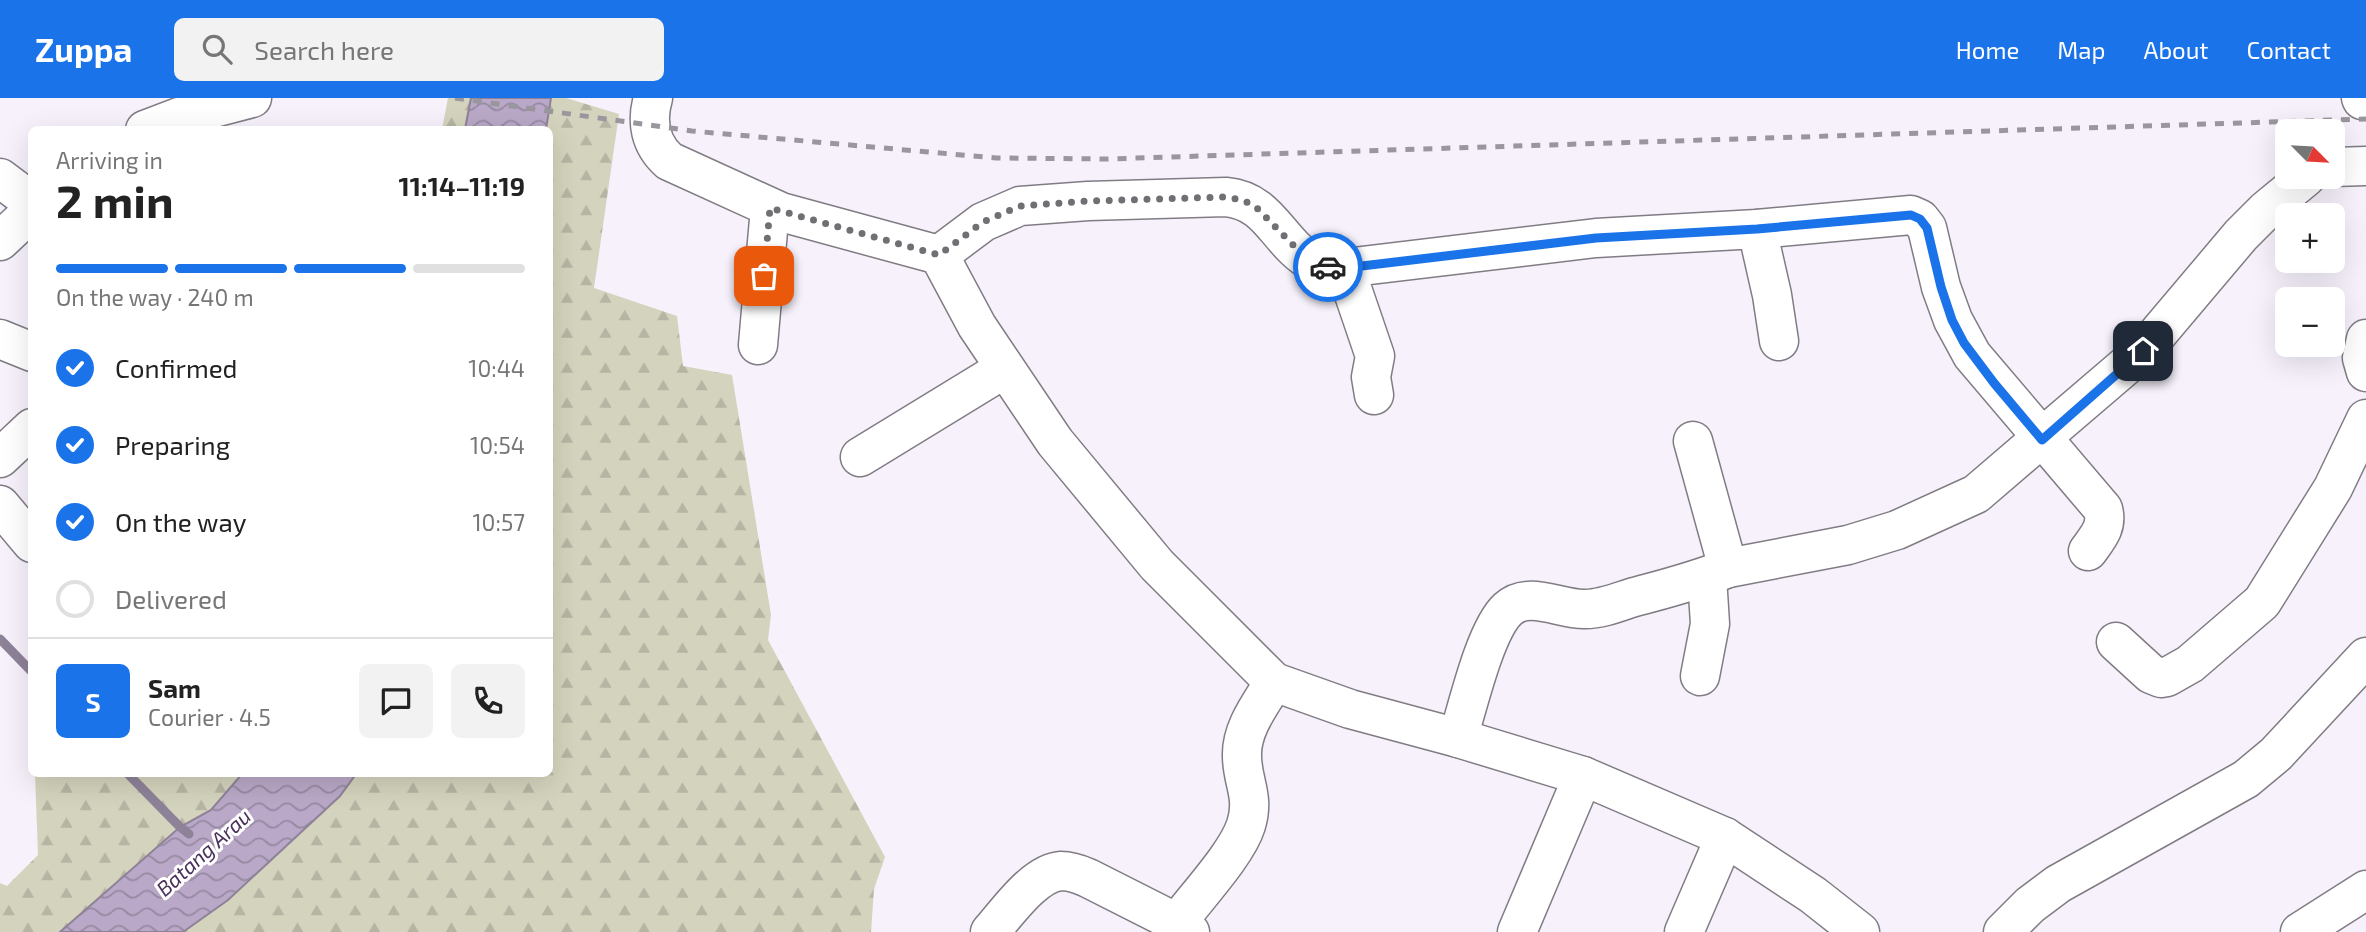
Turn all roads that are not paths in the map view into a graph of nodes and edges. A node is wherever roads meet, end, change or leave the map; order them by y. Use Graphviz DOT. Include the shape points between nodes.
graph roads {
  1 [pos="252,98"];
  2 [pos="653,98"];
  3 [pos="155,126"];
  4 [pos="2366,166"];
  5 [pos="2345,167"];
  6 [pos="0,178"];
  7 [pos="2291,189"];
  8 [pos="28,199"];
  9 [pos="770,208"];
  10 [pos="28,215"];
  11 [pos="1757,229"];
  12 [pos="0,241"];
  13 [pos="939,255"];
  14 [pos="1345,268"];
  15 [pos="0,339"];
  16 [pos="2366,339"];
  17 [pos="1779,341"];
  18 [pos="758,345"];
  19 [pos="28,350"];
  20 [pos="1004,369"];
  21 [pos="2366,372"];
  22 [pos="1374,395"];
  23 [pos="2366,419"];
  24 [pos="28,432"];
  25 [pos="1693,440"];
  26 [pos="2042,440"];
  27 [pos="860,457"];
  28 [pos="0,458"];
  29 [pos="0,505"];
  30 [pos="28,538"];
  31 [pos="2088,551"];
  32 [pos="1718,573"];
  33 [pos="2116,642"];
  34 [pos="2366,657"];
  35 [pos="1700,677"];
  36 [pos="1274,682"];
  37 [pos="1458,738"];
  38 [pos="1583,776"];
  39 [pos="1725,837"];
  40 [pos="2366,890"];
  41 [pos="1184,927"];
  42 [pos="989,932"];
  43 [pos="1517,932"];
  44 [pos="1684,932"];
  45 [pos="1860,932"];
  46 [pos="2003,932"];
  47 [pos="2300,932"];
  1 -- 3 [label="street"];
  2 -- 9 [label="street" via="649,124 662,155"];
  4 -- 5 [label="street"];
  6 -- 8 [label="street"];
  7 -- 26 [label="street" via="2241,235 2143,351"];
  9 -- 13 [label="street"];
  9 -- 18 [label="street"];
  10 -- 12 [label="street"];
  11 -- 14 [label="street" via="1596,238"];
  11 -- 17 [label="street"];
  11 -- 26 [label="street" via="1911,215 1920,219 1927,228 1952,320 1964,343"];
  13 -- 14 [label="street" via="983,222 1020,206 1226,197 1255,206 1308,259"];
  13 -- 20 [label="street"];
  14 -- 22 [label="street" via="1375,356"];
  15 -- 19 [label="street"];
  16 -- 21 [label="street" via="2362,358"];
  20 -- 27 [label="street"];
  20 -- 36 [label="street" via="1055,442 1157,565"];
  23 -- 33 [label="street" via="2333,488 2262,602 2190,664 2167,677 2151,674"];
  24 -- 28 [label="street"];
  25 -- 32 [label="street"];
  26 -- 31 [label="street" via="2103,509 2104,527"];
  26 -- 32 [label="street" via="1976,494 1908,526 1848,545"];
  29 -- 30 [label="street"];
  32 -- 35 [label="street"];
  32 -- 37 [label="street" via="1598,608 1575,609 1527,600 1510,607 1497,622"];
  34 -- 46 [label="street" via="2276,754 2246,779 2058,884"];
  36 -- 37 [label="street" via="1350,709"];
  36 -- 41 [label="street" via="1243,742 1250,806 1245,826"];
  37 -- 38 [label="street"];
  38 -- 39 [label="street"];
  38 -- 43 [label="street"];
  39 -- 44 [label="street"];
  39 -- 45 [label="street"];
  40 -- 47 [label="street"];
  41 -- 42 [label="street" via="1088,878 1060,871 1033,884"];
}
